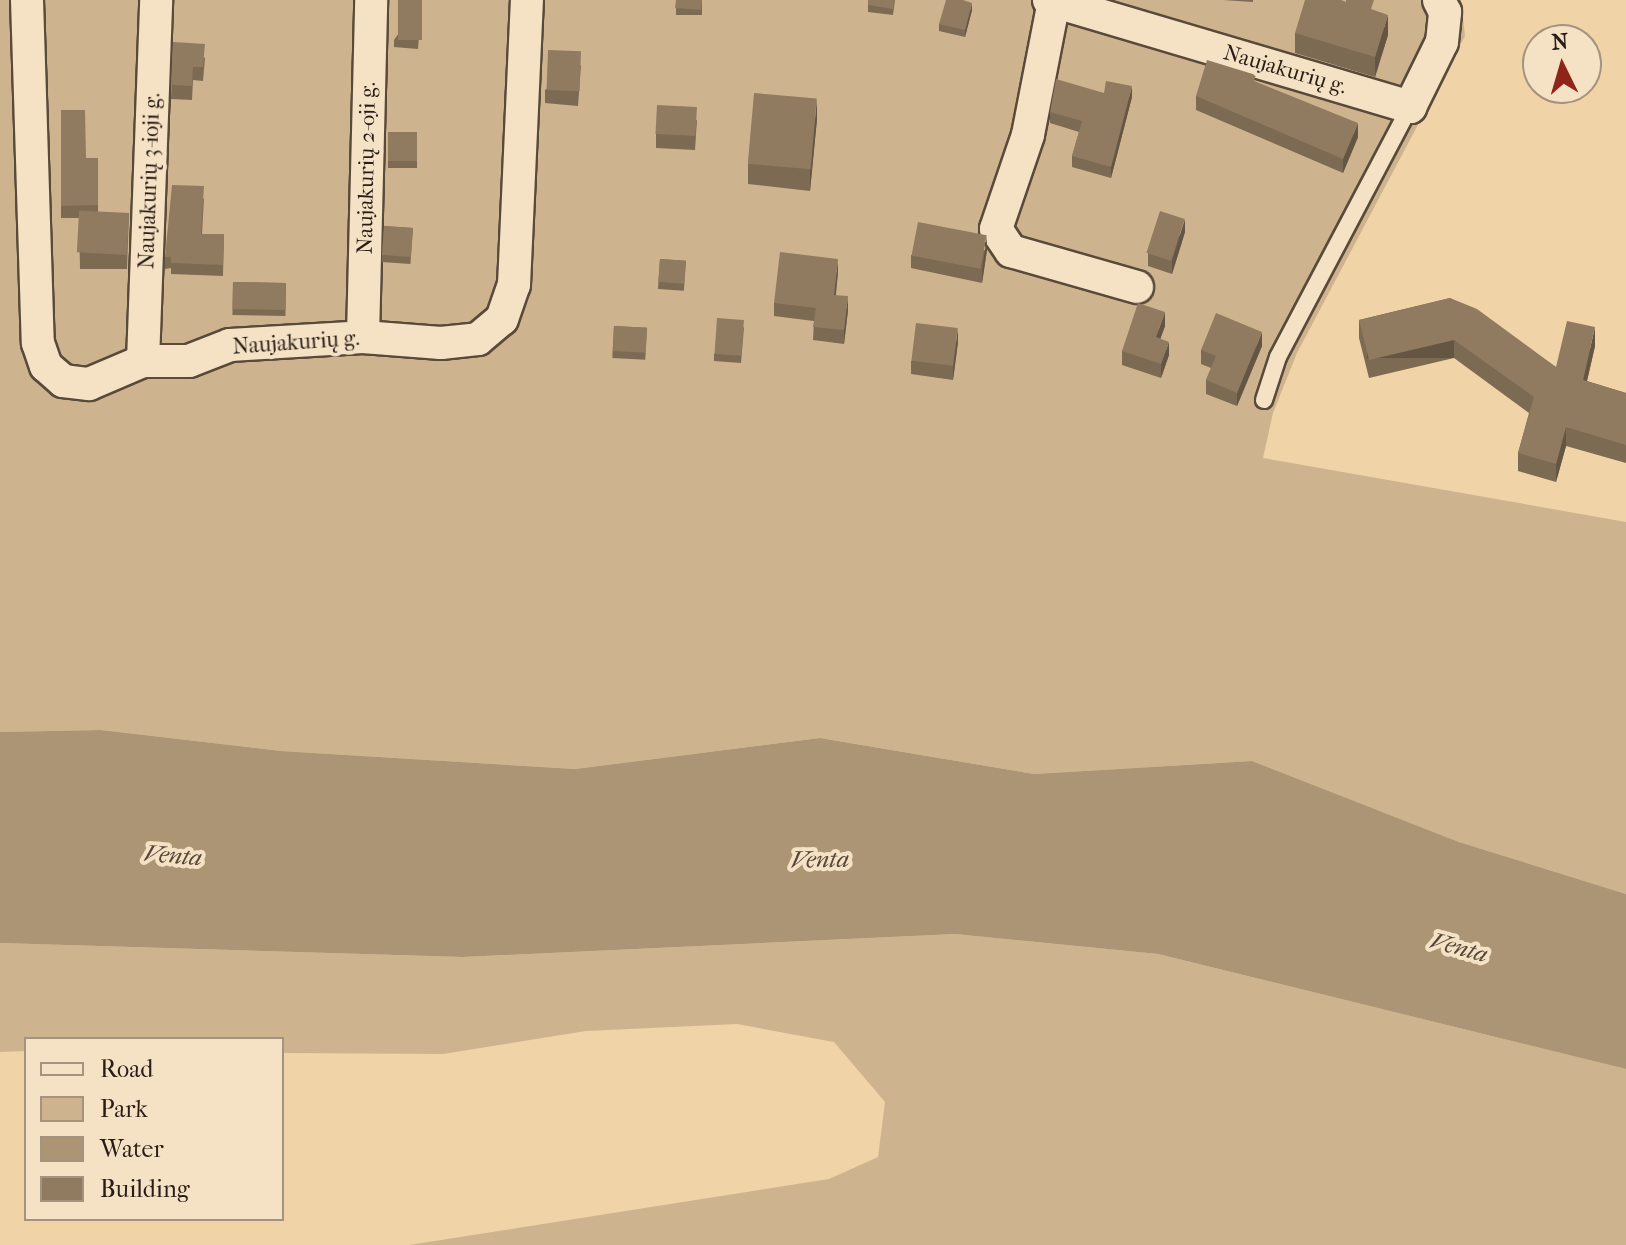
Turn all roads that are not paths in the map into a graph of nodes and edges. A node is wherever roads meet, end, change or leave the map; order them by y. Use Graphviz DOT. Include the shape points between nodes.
graph roads {
  1 [pos="27,0"];
  2 [pos="156,0"];
  3 [pos="371,0"];
  4 [pos="527,0"];
  5 [pos="1439,0"];
  6 [pos="1051,1"];
  7 [pos="1410,107"];
  8 [pos="1137,287"];
  9 [pos="363,337"];
  10 [pos="143,361"];
  11 [pos="1264,400"];
  1 -- 10 [label="street, Naujakurių g." via="42,355 63,381 89,384"];
  2 -- 10 [label="street, Naujakurių 3-ioji g."];
  3 -- 9 [label="street, Naujakurių 2-oji g."];
  4 -- 9 [label="street, Naujakurių g." via="514,285 502,319 478,339 441,343"];
  5 -- 7 [label="street" via="1445,12 1442,42"];
  6 -- 7 [label="street, Naujakurių g."];
  6 -- 8 [label="street" via="1028,135 996,229 1011,251"];
  7 -- 11 [label="lane" via="1278,357"];
  9 -- 10 [label="street, Naujakurių g." via="230,345 189,361"];
}
